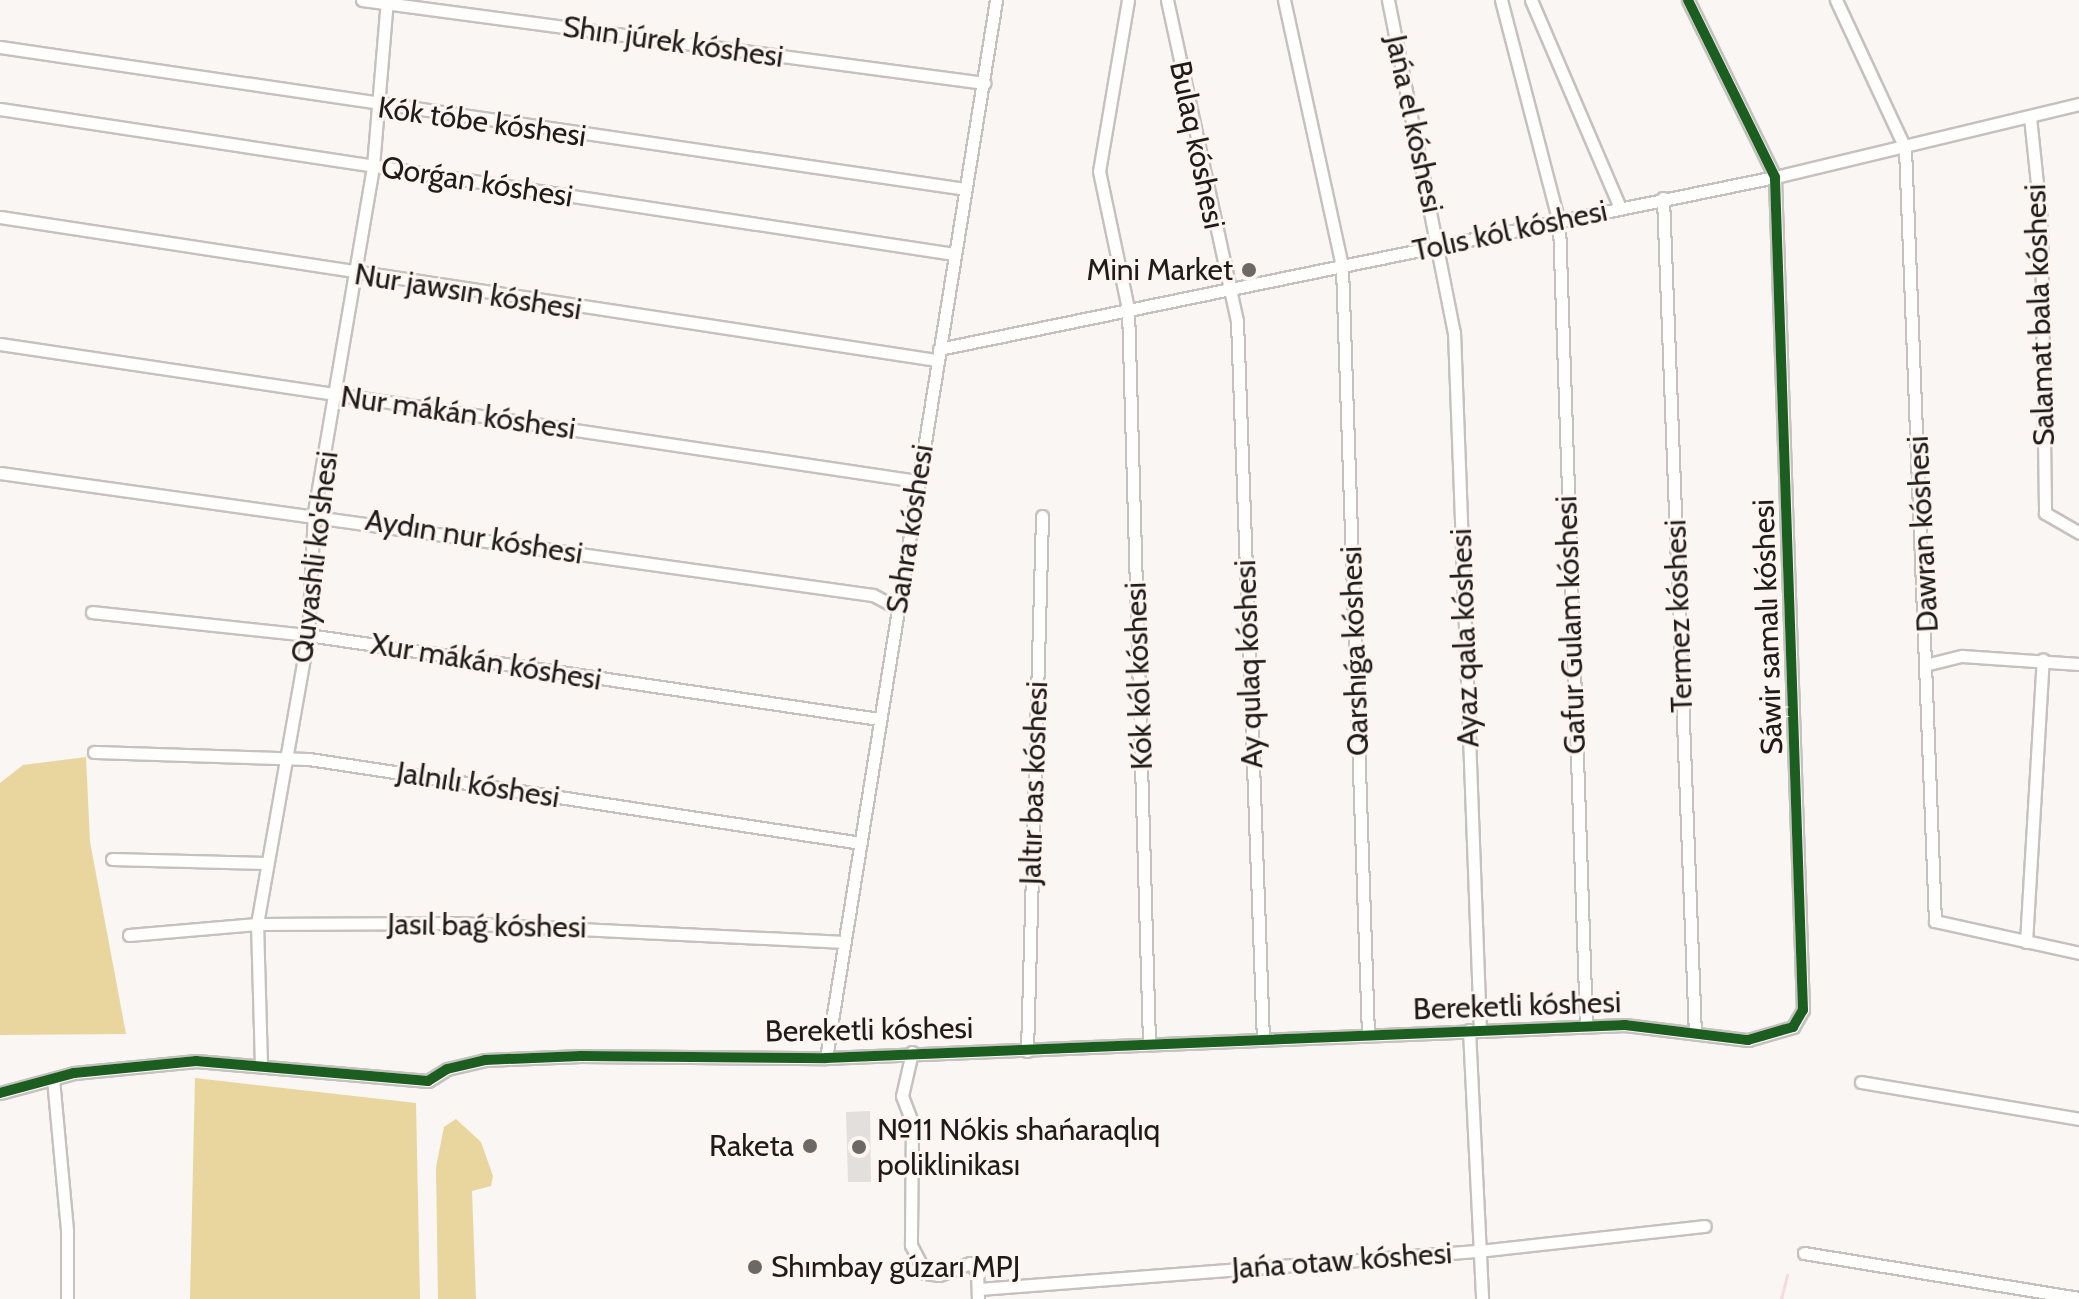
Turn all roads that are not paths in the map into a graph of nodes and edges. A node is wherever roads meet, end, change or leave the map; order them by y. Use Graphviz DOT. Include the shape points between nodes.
graph roads {
  1 [pos="362,0"];
  2 [pos="996,0"];
  3 [pos="1128,0"];
  4 [pos="1167,0"];
  5 [pos="1284,0"];
  6 [pos="1388,0"];
  7 [pos="1501,0"];
  8 [pos="1531,0"];
  9 [pos="1688,0"];
  10 [pos="1836,0"];
  11 [pos="387,2"];
  12 [pos="0,47"];
  13 [pos="984,83"];
  14 [pos="2079,104"];
  15 [pos="380,108"];
  16 [pos="0,109"];
  17 [pos="2030,117"];
  18 [pos="1905,148"];
  19 [pos="373,166"];
  20 [pos="1775,177"];
  21 [pos="965,189"];
  22 [pos="1663,198"];
  23 [pos="1620,208"];
  24 [pos="0,217"];
  25 [pos="1559,223"];
  26 [pos="1439,248"];
  27 [pos="954,254"];
  28 [pos="1342,267"];
  29 [pos="356,274"];
  30 [pos="1228,290"];
  31 [pos="1128,309"];
  32 [pos="0,344"];
  33 [pos="938,354"];
  34 [pos="338,395"];
  35 [pos="0,473"];
  36 [pos="917,481"];
  37 [pos="314,512"];
  38 [pos="1042,516"];
  39 [pos="2076,530"];
  40 [pos="897,608"];
  41 [pos="92,612"];
  42 [pos="308,635"];
  43 [pos="2043,660"];
  44 [pos="1929,664"];
  45 [pos="2079,664"];
  46 [pos="879,719"];
  47 [pos="94,752"];
  48 [pos="287,759"];
  49 [pos="861,843"];
  50 [pos="112,859"];
  51 [pos="265,863"];
  52 [pos="257,924"];
  53 [pos="129,935"];
  54 [pos="845,942"];
  55 [pos="2026,942"];
  56 [pos="2079,953"];
  57 [pos="1586,1026"];
  58 [pos="1474,1030"];
  59 [pos="1695,1033"];
  60 [pos="1368,1035"];
  61 [pos="1263,1039"];
  62 [pos="1748,1040"];
  63 [pos="1149,1043"];
  64 [pos="1027,1051"];
  65 [pos="912,1052"];
  66 [pos="826,1058"];
  67 [pos="261,1066"];
  68 [pos="53,1079"];
  69 [pos="1861,1082"];
  70 [pos="0,1093"];
  71 [pos="2079,1119"];
  72 [pos="1705,1226"];
  73 [pos="1478,1251"];
  74 [pos="1804,1253"];
  75 [pos="978,1294"];
  76 [pos="2079,1298"];
  77 [pos="67,1299"];
  78 [pos="1482,1299"];
  1 -- 11 [label="street, Shın júrek kóshesi"];
  2 -- 13 [label="street, Sahra kóshesi"];
  3 -- 31 [label="street, Kók kól kóshesi" via="1099,171"];
  4 -- 30 [label="street, Bulaq kóshesi"];
  5 -- 28 [label="street, Qarshıǵa kóshesi"];
  6 -- 26 [label="street, Jańa el kóshesi"];
  7 -- 25 [label="street, Gafur Gulam kóshesi"];
  8 -- 23 [label="street"];
  9 -- 20 [label="street"];
  10 -- 18 [label="street"];
  11 -- 13 [label="street, Shın júrek kóshesi"];
  11 -- 15 [label="street, Quyashli ko'shesi"];
  12 -- 15 [label="street, Kók tóbe kóshesi"];
  13 -- 21 [label="street, Sahra kóshesi"];
  14 -- 17 [label="street, Tolıs kól kóshesi"];
  15 -- 19 [label="street, Quyashli ko'shesi"];
  15 -- 21 [label="street, Kók tóbe kóshesi"];
  16 -- 19 [label="street, Qorǵan kóshesi"];
  17 -- 18 [label="street, Tolıs kól kóshesi"];
  17 -- 39 [label="street, Salamat bala kóshesi" via="2041,221 2045,513"];
  18 -- 20 [label="street, Tolıs kól kóshesi"];
  18 -- 44 [label="street, Dawran kóshesi"];
  19 -- 27 [label="street, Qorǵan kóshesi"];
  19 -- 29 [label="street, Quyashli ko'shesi"];
  20 -- 22 [label="street, Tolıs kól kóshesi"];
  20 -- 62 [label="street, Sáwir samalı kóshesi" via="1803,1010 1793,1027"];
  21 -- 27 [label="street, Sahra kóshesi"];
  22 -- 23 [label="street, Tolıs kól kóshesi"];
  22 -- 59 [label="street, Termez kóshesi"];
  23 -- 25 [label="street, Tolıs kól kóshesi"];
  24 -- 29 [label="street, Nur jawsın kóshesi"];
  25 -- 26 [label="street, Tolıs kól kóshesi"];
  25 -- 57 [label="street, Gafur Gulam kóshesi"];
  26 -- 28 [label="street, Tolıs kól kóshesi"];
  26 -- 58 [label="street, Ayaz qala kóshesi" via="1454,332"];
  27 -- 33 [label="street, Sahra kóshesi"];
  28 -- 30 [label="street, Tolıs kól kóshesi"];
  28 -- 60 [label="street, Qarshıǵa kóshesi"];
  29 -- 33 [label="street, Nur jawsın kóshesi"];
  29 -- 34 [label="street, Quyashli ko'shesi"];
  30 -- 31 [label="street, Tolıs kól kóshesi"];
  30 -- 61 [label="street, Ay qulaq kóshesi" via="1237,321"];
  31 -- 33 [label="street, Tolıs kól kóshesi"];
  31 -- 63 [label="street, Kók kól kóshesi"];
  32 -- 34 [label="street, Nur mákán kóshesi"];
  33 -- 36 [label="street, Sahra kóshesi"];
  34 -- 36 [label="street, Nur mákán kóshesi"];
  34 -- 37 [label="street, Quyashli ko'shesi"];
  35 -- 37 [label="street, Aydın nur kóshesi"];
  36 -- 40 [label="street, Sahra kóshesi"];
  37 -- 40 [label="street, Aydın nur kóshesi" via="873,595"];
  37 -- 42 [label="street, Quyashli ko'shesi"];
  38 -- 64 [label="street, Jaltır bas kóshesi"];
  40 -- 46 [label="street, Sahra kóshesi"];
  41 -- 42 [label="street, Xur mákán kóshesi"];
  42 -- 46 [label="street, Xur mákán kóshesi"];
  42 -- 48 [label="street, Quyashli ko'shesi"];
  43 -- 44 [label="street" via="1962,656"];
  43 -- 45 [label="street"];
  43 -- 55 [label="street"];
  44 -- 55 [label="street, Dawran kóshesi" via="1935,921"];
  46 -- 49 [label="street, Sahra kóshesi"];
  47 -- 48 [label="street, Jalnılı kóshesi"];
  48 -- 49 [label="street, Jalnılı kóshesi"];
  48 -- 51 [label="street, Quyashli ko'shesi"];
  49 -- 54 [label="street, Sahra kóshesi"];
  50 -- 51 [label="street"];
  51 -- 52 [label="street, Quyashli ko'shesi"];
  52 -- 53 [label="street, Jasıl baǵ kóshesi"];
  52 -- 54 [label="street, Jasıl baǵ kóshesi" via="457,923"];
  52 -- 67 [label="street, Quyashli ko'shesi"];
  54 -- 66 [label="street, Sahra kóshesi"];
  55 -- 56 [label="street"];
  57 -- 58 [label="street, Bereketli kóshesi"];
  57 -- 59 [label="street, Bereketli kóshesi"];
  58 -- 60 [label="street, Bereketli kóshesi"];
  58 -- 73 [label="street, Ayaz qala kóshesi"];
  59 -- 62 [label="street, Bereketli kóshesi"];
  60 -- 61 [label="street, Bereketli kóshesi"];
  61 -- 63 [label="street, Bereketli kóshesi"];
  63 -- 64 [label="street, Bereketli kóshesi"];
  64 -- 65 [label="street, Bereketli kóshesi"];
  65 -- 66 [label="street, Bereketli kóshesi"];
  65 -- 75 [label="street" via="902,1096 912,1122 911,1245 925,1273 939,1275 970,1263"];
  66 -- 67 [label="street, Bereketli kóshesi" via="485,1060 447,1069 428,1081"];
  67 -- 68 [label="street, Bereketli kóshesi" via="196,1061"];
  68 -- 70 [label="street, Bereketli kóshesi"];
  68 -- 77 [label="street" via="67,1231"];
  69 -- 71 [label="street"];
  72 -- 73 [label="street, Jańa otaw kóshesi"];
  73 -- 75 [label="street, Jańa otaw kóshesi"];
  73 -- 78 [label="street, Ayaz qala kóshesi"];
  74 -- 76 [label="street"];
}
